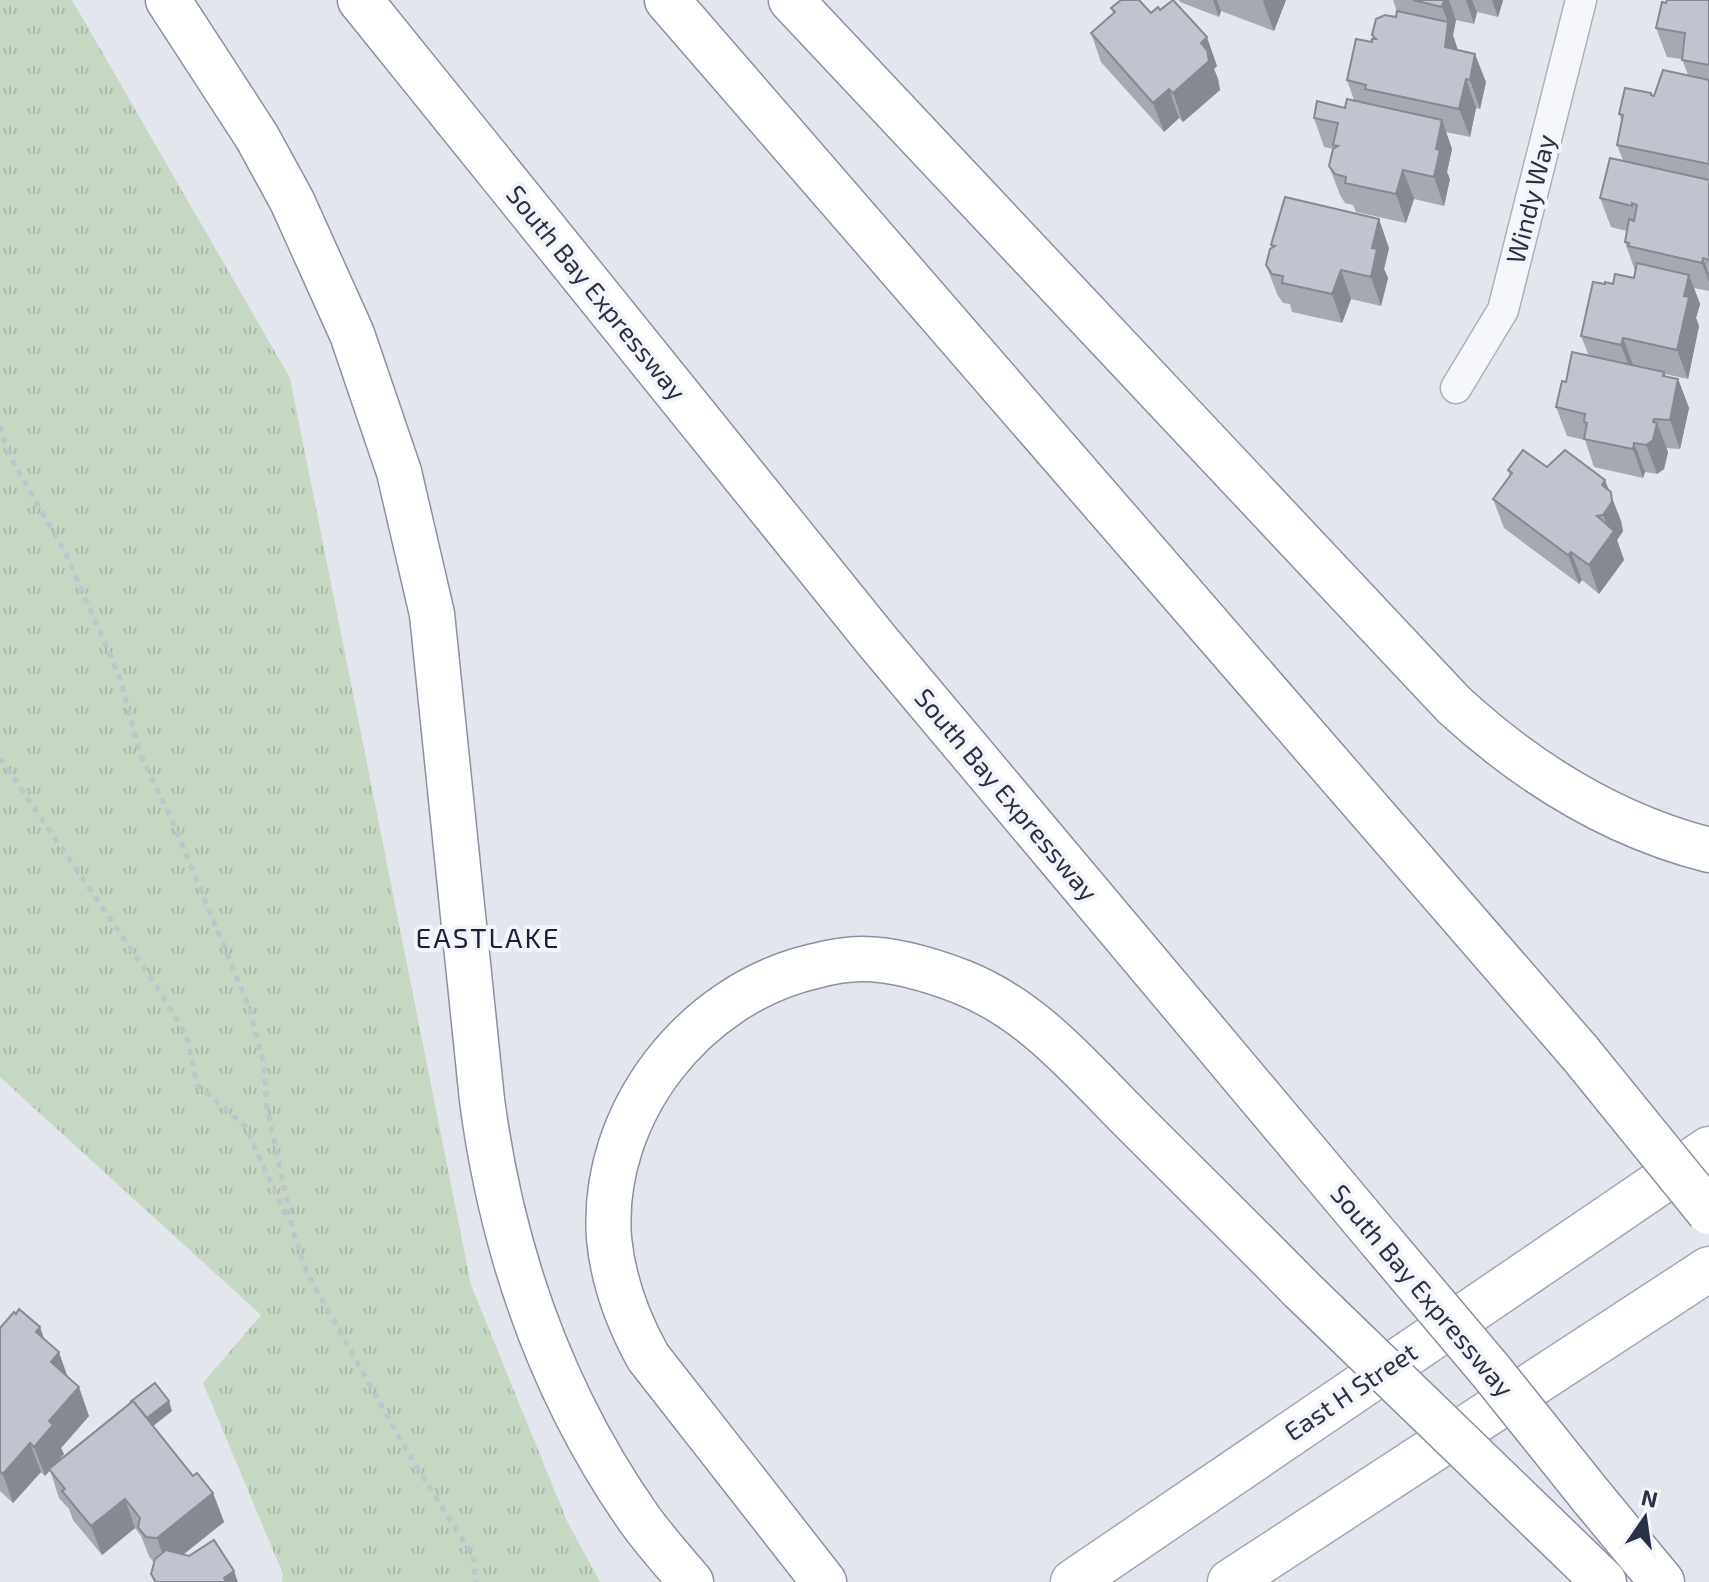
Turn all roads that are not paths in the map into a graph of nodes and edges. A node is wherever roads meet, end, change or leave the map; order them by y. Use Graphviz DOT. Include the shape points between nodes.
graph roads {
  1 [pos="168,0"];
  2 [pos="360,0"];
  3 [pos="667,0"];
  4 [pos="791,0"];
  5 [pos="1581,0"];
  6 [pos="1456,388"];
  7 [pos="1709,850"];
  8 [pos="1709,1149"];
  9 [pos="1709,1212"];
  10 [pos="1709,1269"];
  11 [pos="691,1582"];
  12 [pos="824,1582"];
  13 [pos="1073,1582"];
  14 [pos="1230,1582"];
  15 [pos="1604,1582"];
  16 [pos="1662,1582"];
  1 -- 11 [label="main road" via="292,201 324,266 377,402 432,614 482,1100 501,1212 535,1322 581,1425 641,1522"];
  2 -- 16 [label="main road, South Bay Expressway, bridge" via="878,642"];
  3 -- 9 [label="main road, bridge" via="1580,1053"];
  4 -- 7 [label="main road" via="1472,722 1570,794 1659,835"];
  5 -- 6 [label="street, Windy Way" via="1503,310"];
  8 -- 13 [label="main road, East H Street"];
  10 -- 14 [label="main road"];
  12 -- 15 [label="main road, bridge" via="648,1357 625,1309 613,1267 610,1203 623,1142 635,1116 667,1060 712,1014 768,981 862,959 932,971 997,999 1054,1041"];
}
